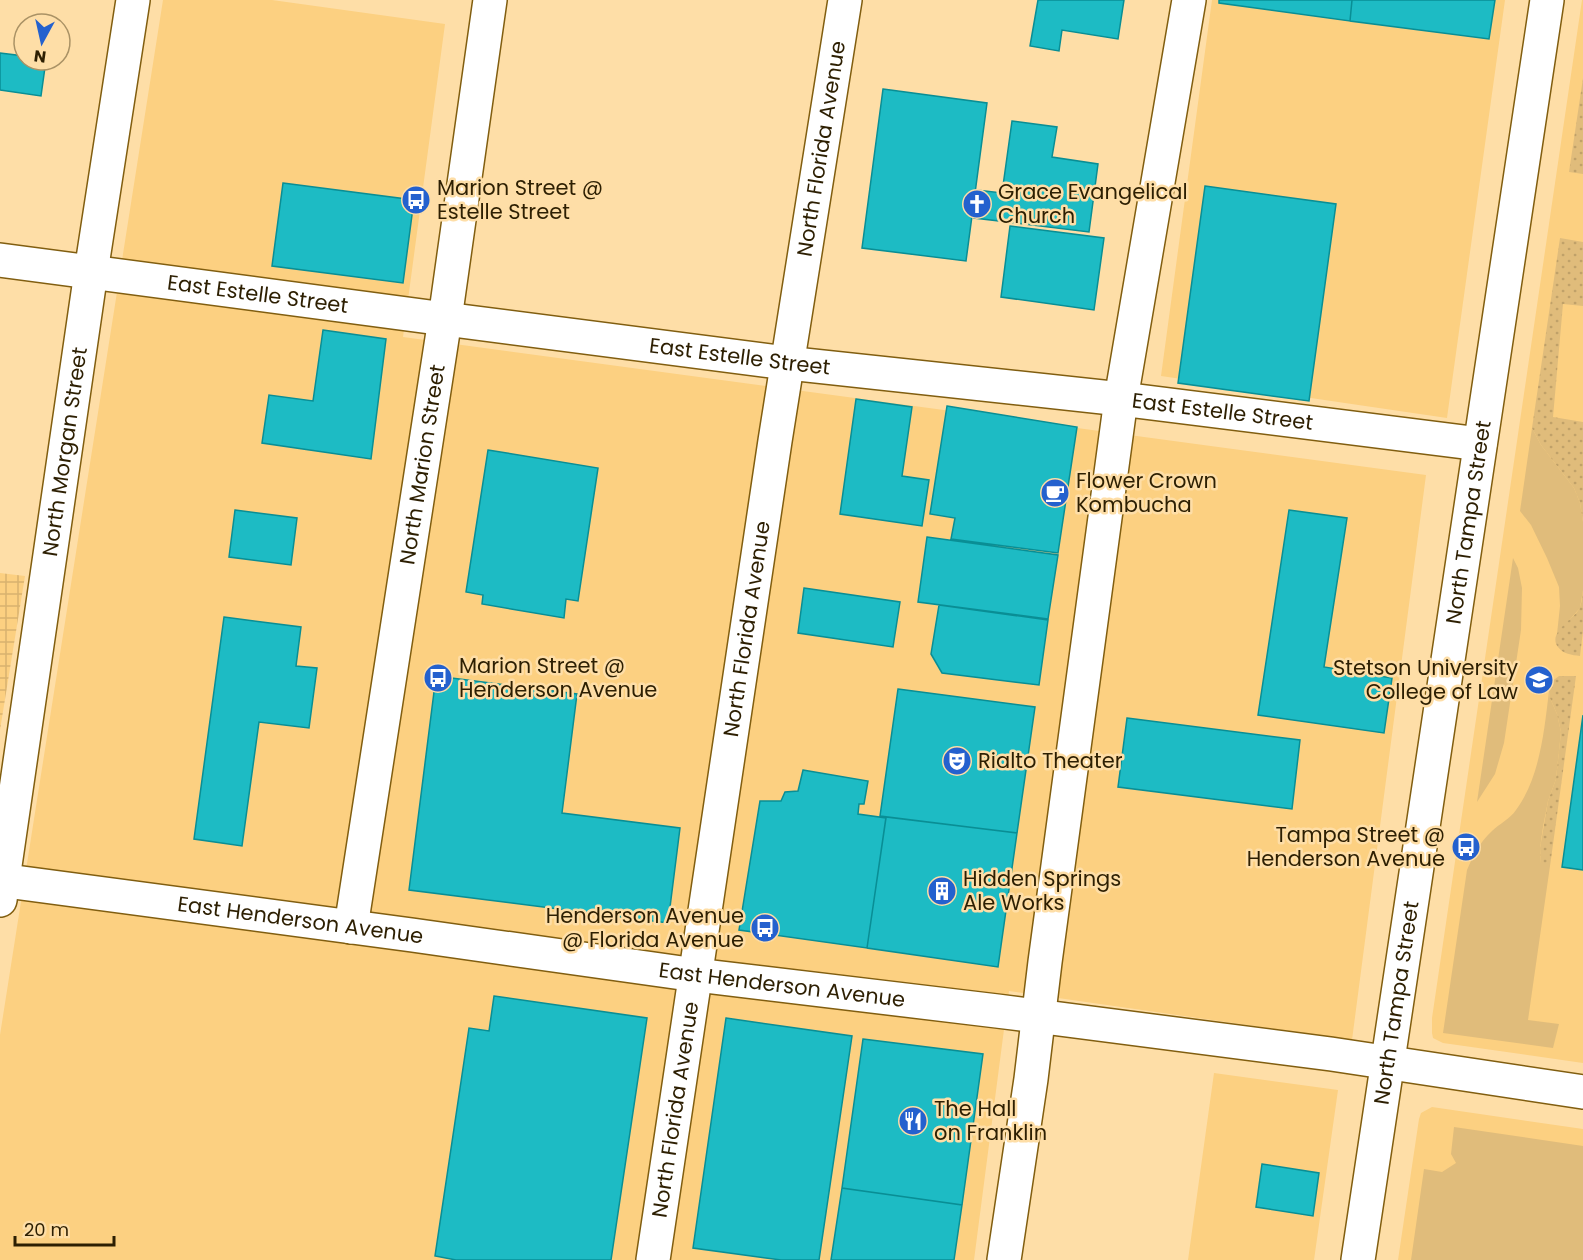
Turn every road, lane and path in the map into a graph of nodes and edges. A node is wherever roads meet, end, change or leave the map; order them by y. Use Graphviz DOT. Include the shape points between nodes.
graph roads {
  1 [pos="133,0"];
  2 [pos="490,0"];
  3 [pos="845,0"];
  4 [pos="1189,0"];
  5 [pos="1547,0"];
  6 [pos="0,260"];
  7 [pos="91,272"];
  8 [pos="445,320"];
  9 [pos="787,363"];
  10 [pos="1121,399"];
  11 [pos="1480,444"];
  12 [pos="1,888"];
  13 [pos="351,927"];
  14 [pos="696,975"];
  15 [pos="1039,1016"];
  16 [pos="1386,1062"];
  17 [pos="1583,1092"];
  18 [pos="654,1260"];
  19 [pos="1004,1260"];
  20 [pos="1358,1260"];
  1 -- 7 [label="street, North Morgan Street"];
  2 -- 8 [label="street, North Marion Street"];
  3 -- 9 [label="street, North Florida Avenue"];
  4 -- 10 [label="street"];
  5 -- 11 [label="street, North Tampa Street"];
  6 -- 7 [label="street, East Estelle Street"];
  7 -- 8 [label="street, East Estelle Street"];
  7 -- 12 [label="street, North Morgan Street"];
  8 -- 9 [label="street, East Estelle Street"];
  8 -- 13 [label="street, North Marion Street"];
  9 -- 10 [label="street, East Estelle Street"];
  9 -- 14 [label="street, North Florida Avenue"];
  10 -- 11 [label="street, East Estelle Street"];
  10 -- 15 [label="street"];
  11 -- 16 [label="street, North Tampa Street"];
  12 -- 13 [label="street, East Henderson Avenue"];
  13 -- 14 [label="street, East Henderson Avenue"];
  14 -- 15 [label="street, East Henderson Avenue"];
  14 -- 18 [label="street, North Florida Avenue"];
  15 -- 16 [label="street, East Henderson Avenue"];
  15 -- 19 [label="street"];
  16 -- 17 [label="street, East Henderson Avenue"];
  16 -- 20 [label="street, North Tampa Street"];
}
